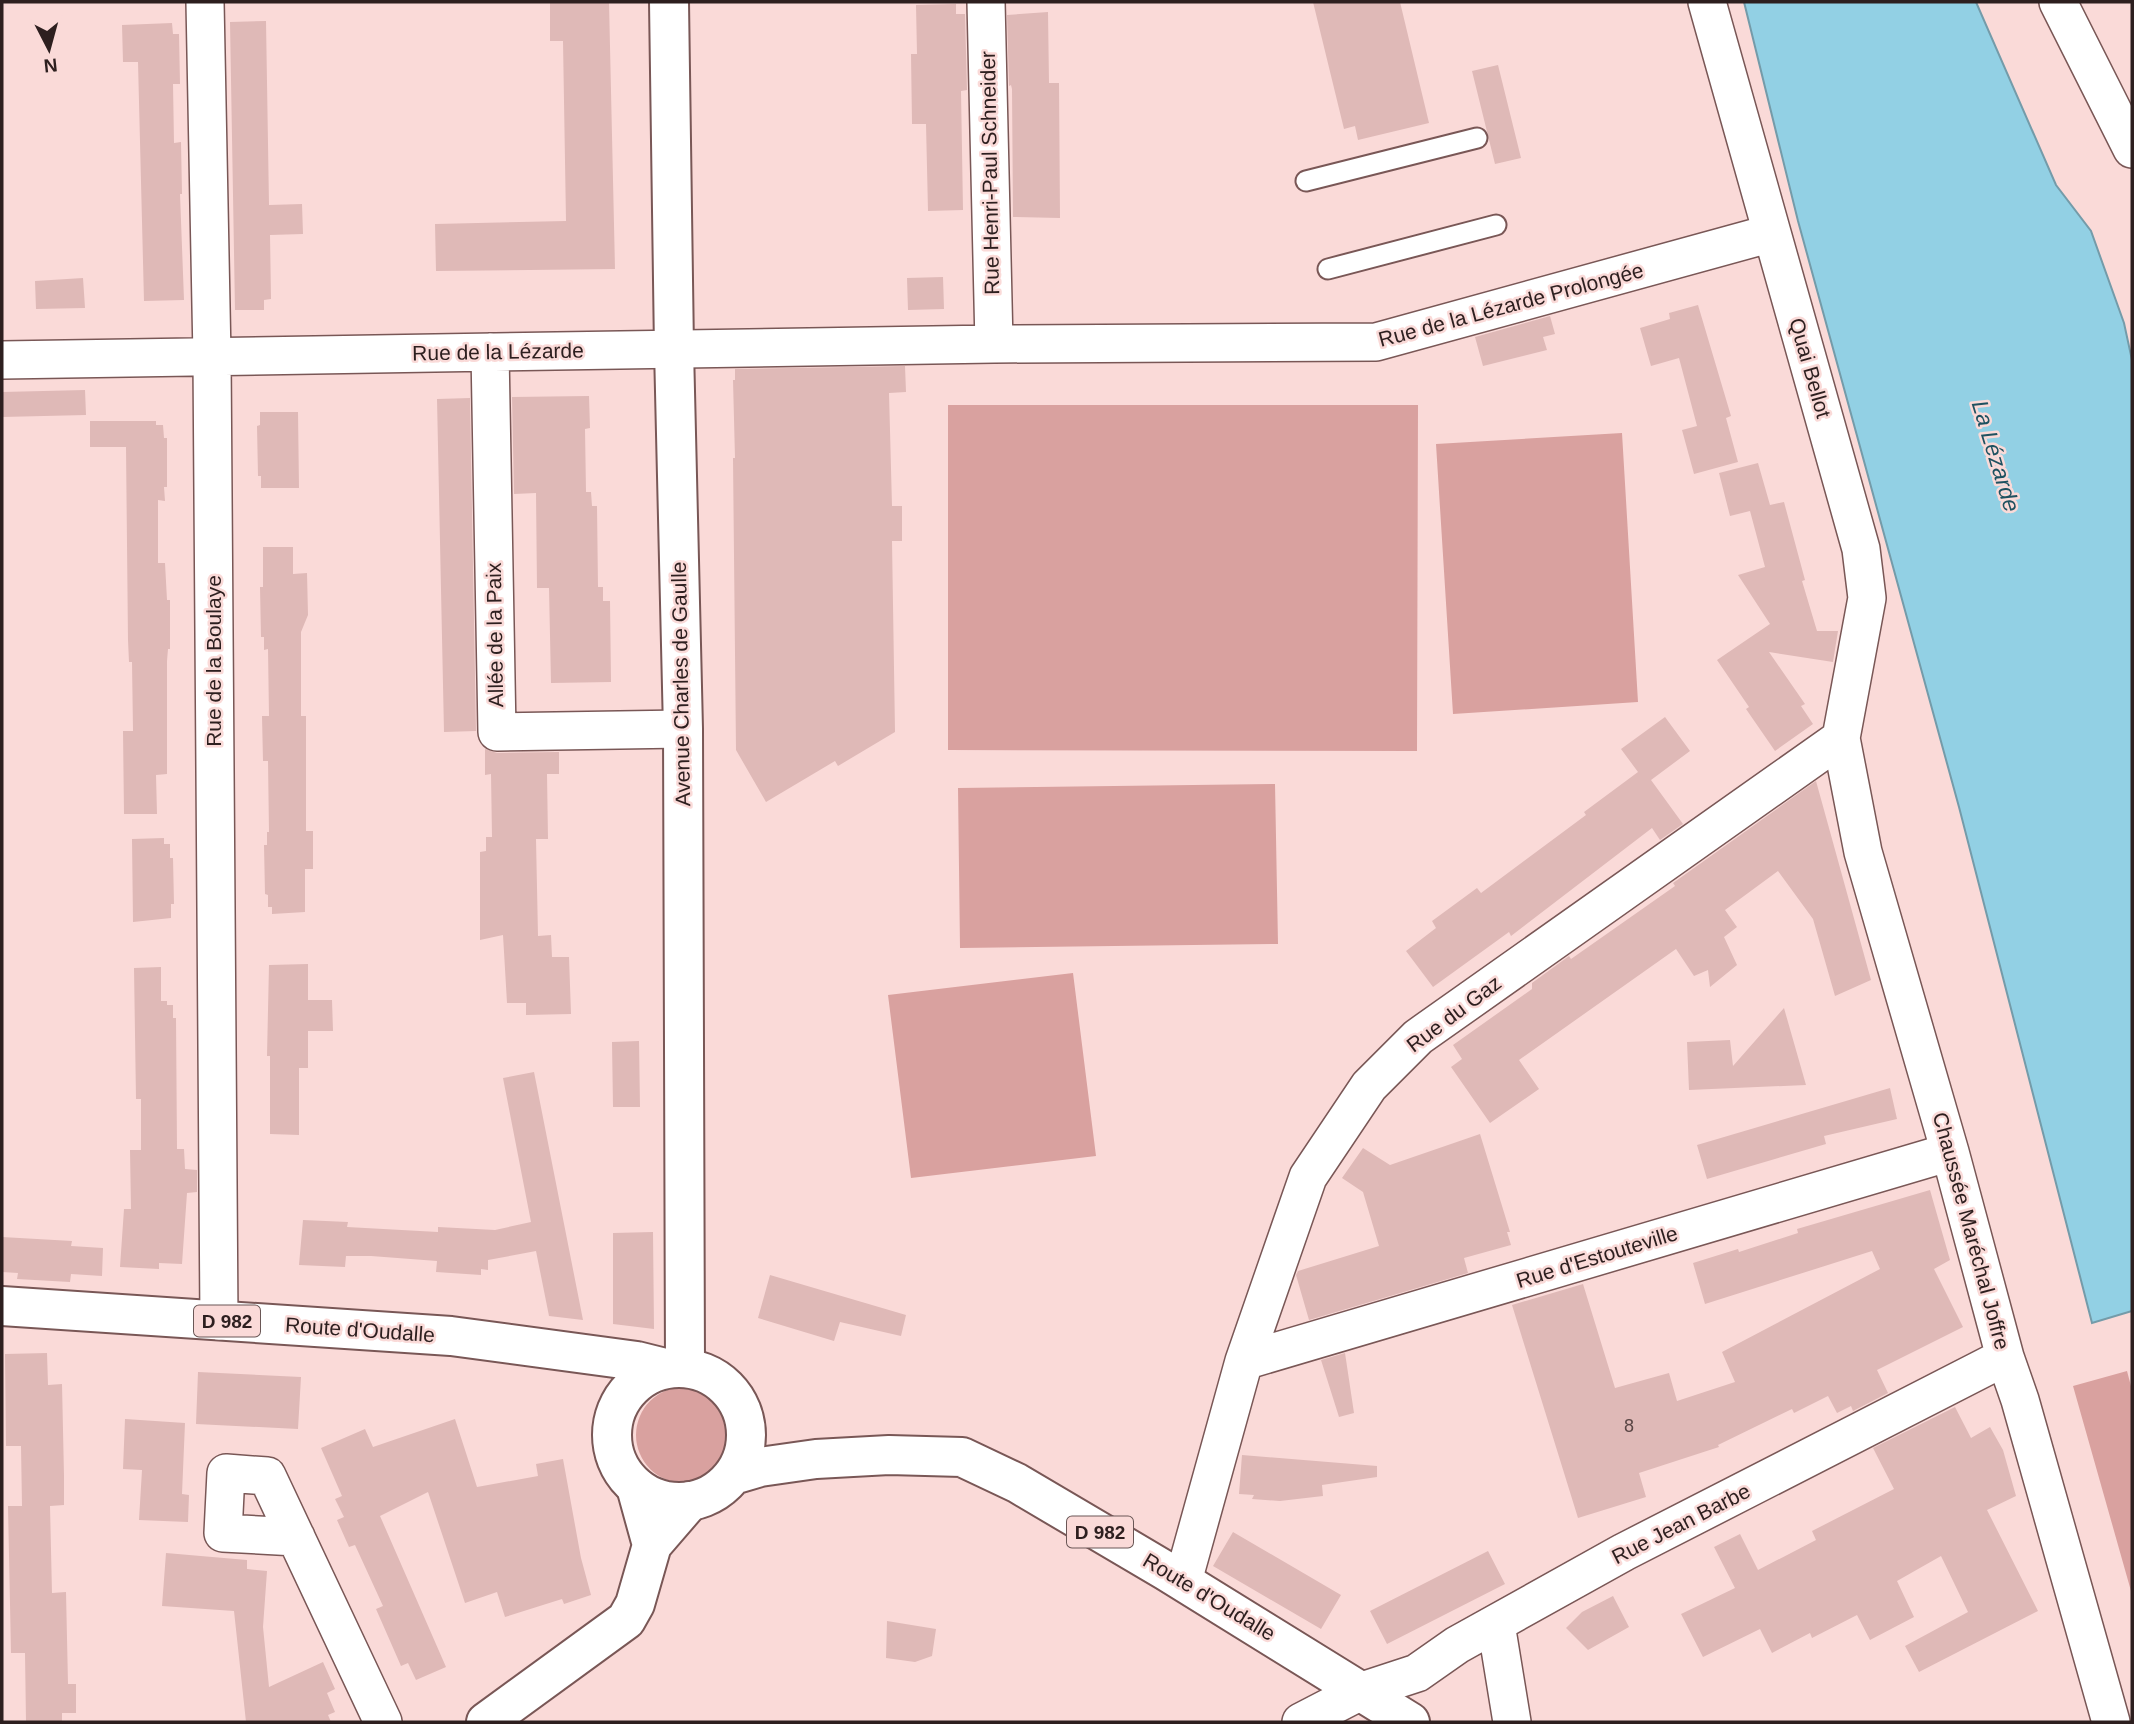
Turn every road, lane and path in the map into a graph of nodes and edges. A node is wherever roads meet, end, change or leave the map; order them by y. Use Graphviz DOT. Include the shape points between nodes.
graph roads {
  1 [pos="205,2"];
  2 [pos="669,2"];
  3 [pos="986,2"];
  4 [pos="1707,2"];
  5 [pos="2058,2"];
  6 [pos="1477,138"];
  7 [pos="2132,149"];
  8 [pos="1307,181"];
  9 [pos="1496,225"];
  10 [pos="1772,233"];
  11 [pos="1328,269"];
  12 [pos="994,344"];
  13 [pos="674,349"];
  14 [pos="490,352"];
  15 [pos="212,357"];
  16 [pos="2,360"];
  17 [pos="683,729"];
  18 [pos="1842,738"];
  19 [pos="1950,1152"];
  20 [pos="2,1306"];
  21 [pos="219,1321"];
  22 [pos="592,1355"];
  23 [pos="2005,1357"];
  24 [pos="1244,1361"];
  25 [pos="675,1368"];
  26 [pos="624,1396"];
  27 [pos="746,1425"];
  28 [pos="816,1459"];
  29 [pos="733,1475"];
  30 [pos="636,1487"];
  31 [pos="690,1501"];
  32 [pos="296,1537"];
  33 [pos="652,1545"];
  34 [pos="1184,1581"];
  35 [pos="1496,1624"];
  36 [pos="1359,1692"];
  37 [pos="383,1722"];
  38 [pos="486,1722"];
  39 [pos="1301,1722"];
  40 [pos="1410,1722"];
  41 [pos="1512,1722"];
  42 [pos="2111,1722"];
  1 -- 15 [label="street, Rue de la Boulaye"];
  2 -- 13 [label="main road, Avenue Charles de Gaulle"];
  3 -- 12 [label="street, Rue Henri-Paul Schneider"];
  4 -- 10 [label="street, Quai Bellot"];
  5 -- 7 [label="street"];
  6 -- 8 [label="lane"];
  9 -- 11 [label="lane"];
  10 -- 12 [label="street, Rue de la Lézarde Prolongée" via="1376,342"];
  10 -- 18 [label="street, Quai Bellot" via="1861,550 1867,598"];
  12 -- 13 [label="street, Rue de la Lézarde"];
  13 -- 14 [label="street, Rue de la Lézarde"];
  13 -- 17 [label="main road, Avenue Charles de Gaulle"];
  14 -- 15 [label="street, Rue de la Lézarde"];
  14 -- 17 [label="street, Allée de la Paix" via="497,732"];
  15 -- 16 [label="street, Rue de la Lézarde"];
  15 -- 21 [label="street, Rue de la Boulaye"];
  17 -- 25 [label="main road, Avenue Charles de Gaulle"];
  18 -- 19 [label="street, Chaussée Maréchal Joffre" via="1863,852"];
  18 -- 24 [label="street, Rue du Gaz" via="1418,1037 1368,1086 1308,1177"];
  19 -- 23 [label="street, Chaussée Maréchal Joffre"];
  19 -- 24 [label="street, Rue d'Estouteville"];
  20 -- 21 [label="main road, Route d'Oudalle / D 982"];
  21 -- 22 [label="main road, Route d'Oudalle / D 982" via="451,1335"];
  22 -- 25 [label="main road, Route d'Oudalle / D 982"];
  22 -- 26 [label="main road"];
  23 -- 35 [label="street, Rue Jean Barbe" via="1624,1552"];
  23 -- 42 [label="street, Chaussée Maréchal Joffre"];
  24 -- 34 [label="street, Rue du Gaz"];
  25 -- 26 [label="main road" via="649,1374"];
  25 -- 27 [label="main road" via="702,1371 725,1386 742,1407"];
  26 -- 30 [label="main road" via="613,1419 612,1444 620,1468"];
  27 -- 28 [label="main road, Route d'Oudalle / D 982" via="768,1441"];
  27 -- 29 [label="main road" via="747,1443"];
  28 -- 29 [label="main road, Route d'Oudalle / D 982"];
  28 -- 34 [label="main road, Route d'Oudalle / D 982" via="962,1457 1017,1483"];
  29 -- 31 [label="main road" via="721,1488"];
  30 -- 31 [label="main road" via="665,1500"];
  30 -- 33 [label="main road"];
  31 -- 33 [label="main road"];
  32 -- 37 [label="street"];
  33 -- 38 [label="main road" via="626,1620"];
  34 -- 36 [label="main road, Route d'Oudalle / D 982"];
  35 -- 36 [label="street, Rue Jean Barbe" via="1417,1673"];
  35 -- 41 [label="street"];
  36 -- 39 [label="street, Rue Jean Barbe"];
  36 -- 40 [label="main road, D 982"];
}
